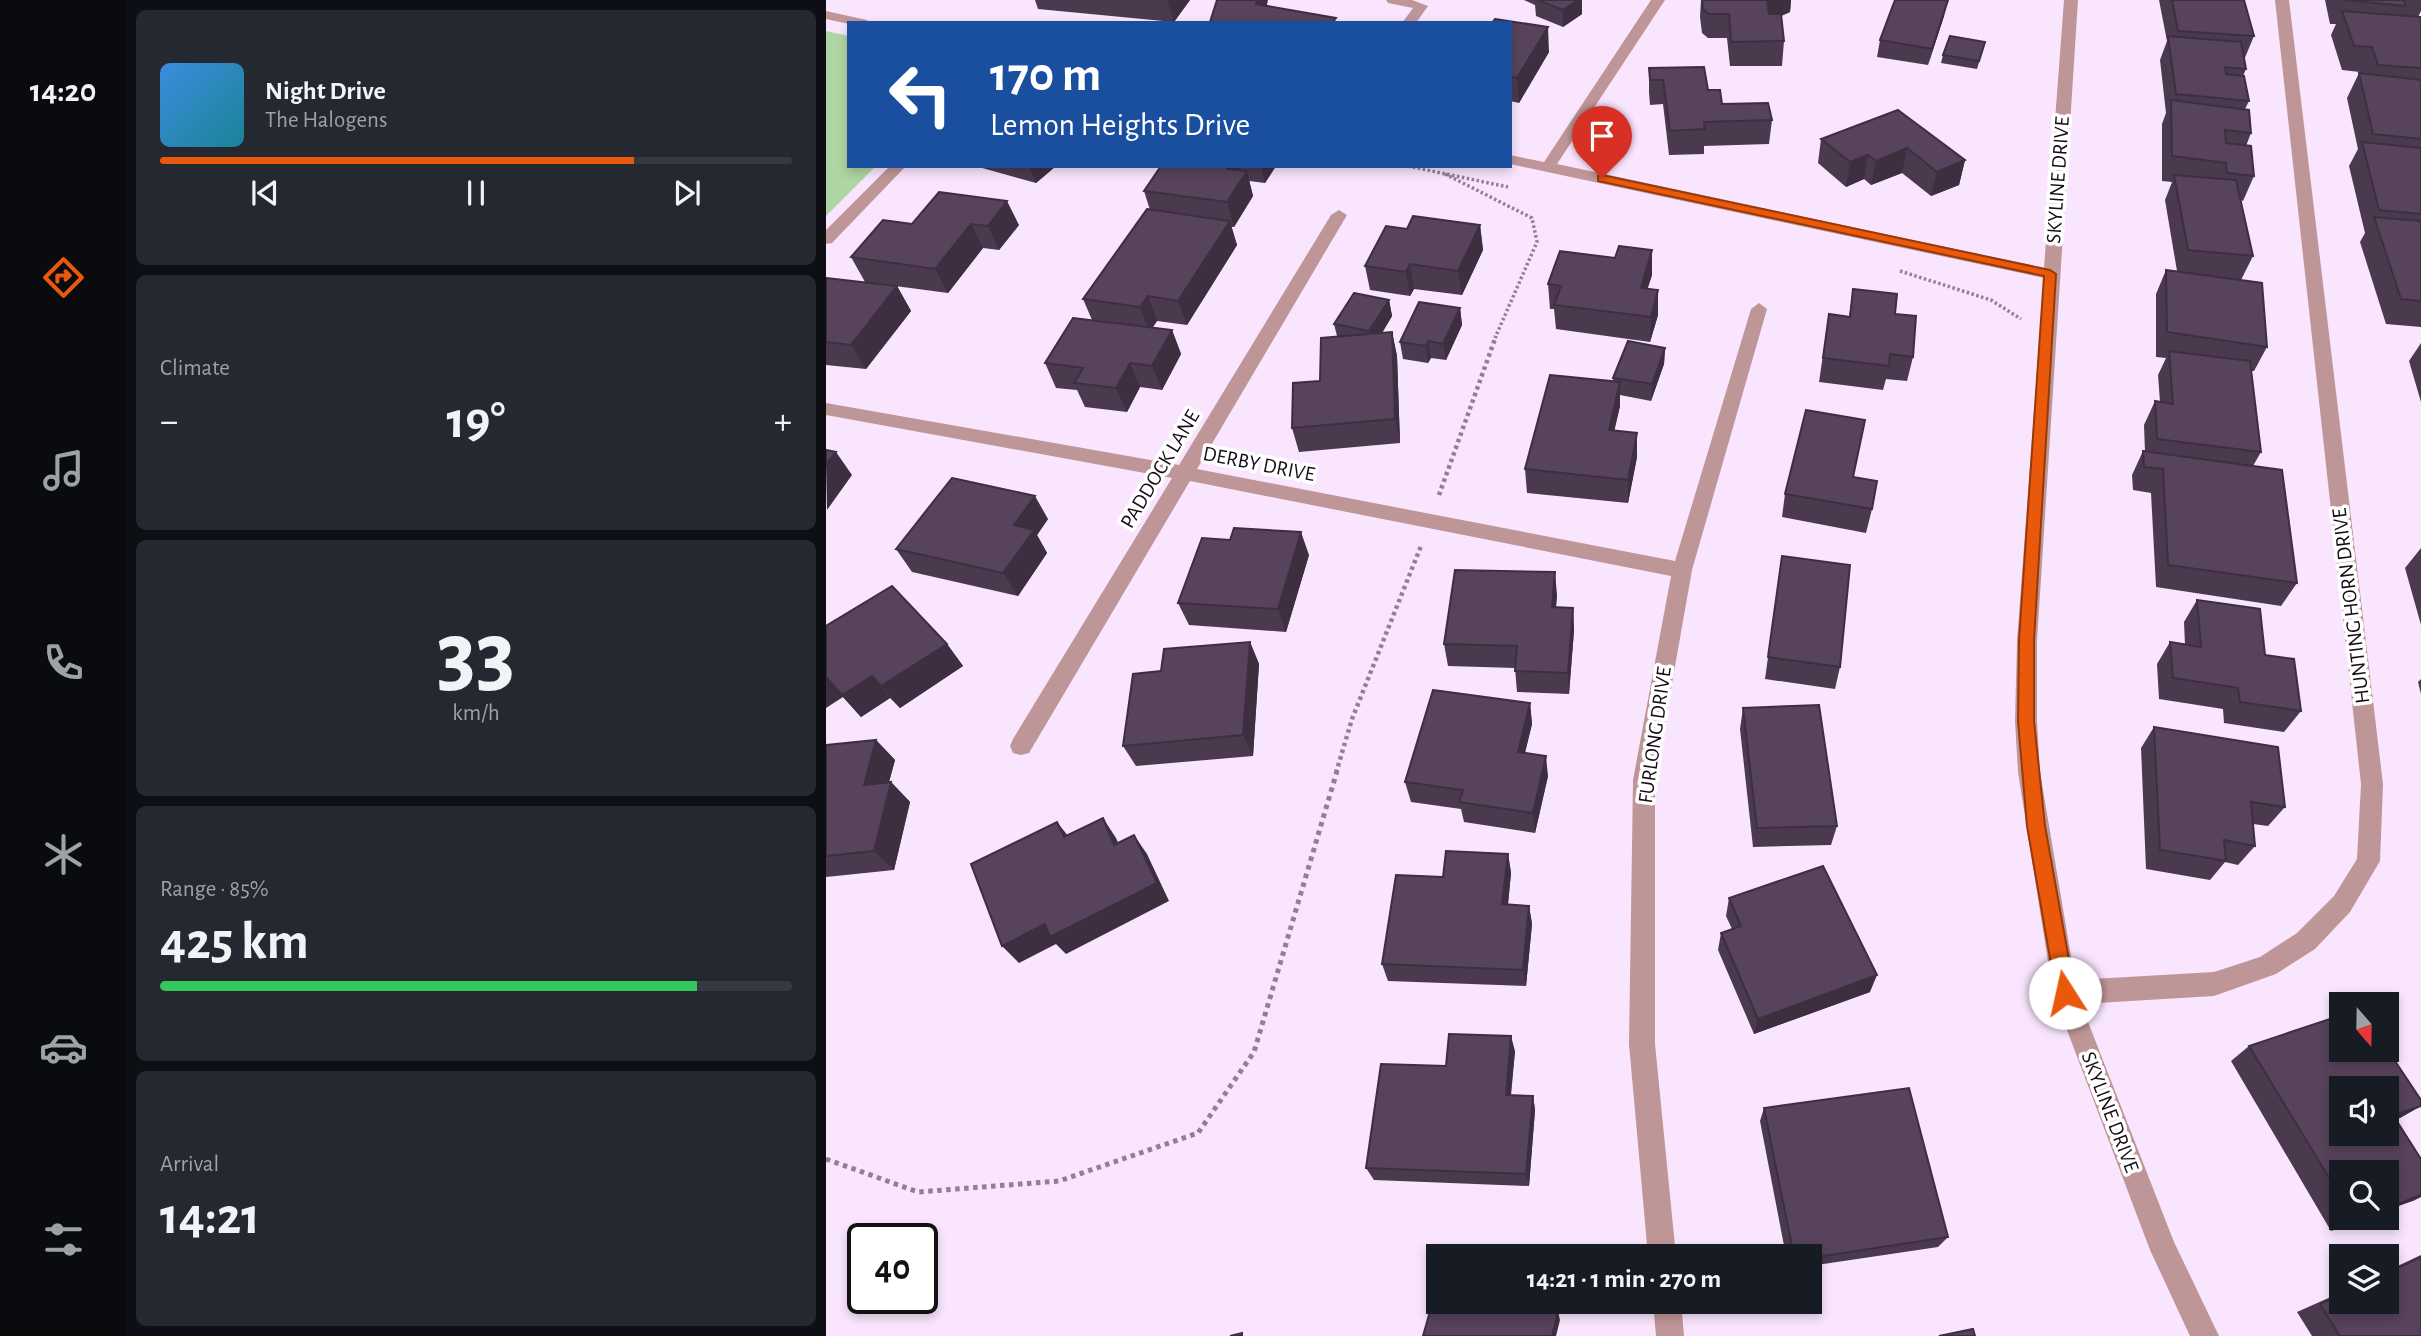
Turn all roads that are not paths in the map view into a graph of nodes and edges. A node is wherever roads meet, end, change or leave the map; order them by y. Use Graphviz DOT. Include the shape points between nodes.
graph roads {
  1 [pos="1393,0"];
  2 [pos="1658,0"];
  3 [pos="2071,0"];
  4 [pos="2282,0"];
  5 [pos="826,15"];
  6 [pos="853,21"];
  7 [pos="1410,21"];
  8 [pos="1512,159"];
  9 [pos="1548,167"];
  10 [pos="897,168"];
  11 [pos="1339,215"];
  12 [pos="826,239"];
  13 [pos="2050,274"];
  14 [pos="1759,309"];
  15 [pos="826,409"];
  16 [pos="1184,473"];
  17 [pos="1682,569"];
  18 [pos="1021,746"];
  19 [pos="2065,993"];
  20 [pos="1661,1244"];
  21 [pos="1668,1314"];
  22 [pos="1670,1336"];
  23 [pos="2205,1336"];
  1 -- 7 [label="street" via="1421,6"];
  2 -- 9 [label="street"];
  3 -- 13 [label="street, SKYLINE DRIVE"];
  4 -- 19 [label="street, HUNTING HORN DRIVE" via="2372,784 2368,861 2342,904 2306,941 2267,966 2214,984"];
  5 -- 6 [label="street"];
  8 -- 9 [label="street"];
  9 -- 13 [label="street"];
  10 -- 12 [label="street"];
  11 -- 16 [label="street, PADDOCK LANE"];
  13 -- 19 [label="street, SKYLINE DRIVE" via="2026,640 2026,721 2036,826"];
  14 -- 17 [label="street, FURLONG DRIVE"];
  15 -- 16 [label="street, DERBY DRIVE"];
  16 -- 17 [label="street, DERBY DRIVE"];
  16 -- 18 [label="street, PADDOCK LANE"];
  17 -- 20 [label="street, FURLONG DRIVE" via="1644,780 1642,1044"];
  19 -- 23 [label="street, SKYLINE DRIVE" via="2164,1250"];
  21 -- 22 [label="street"];
}
